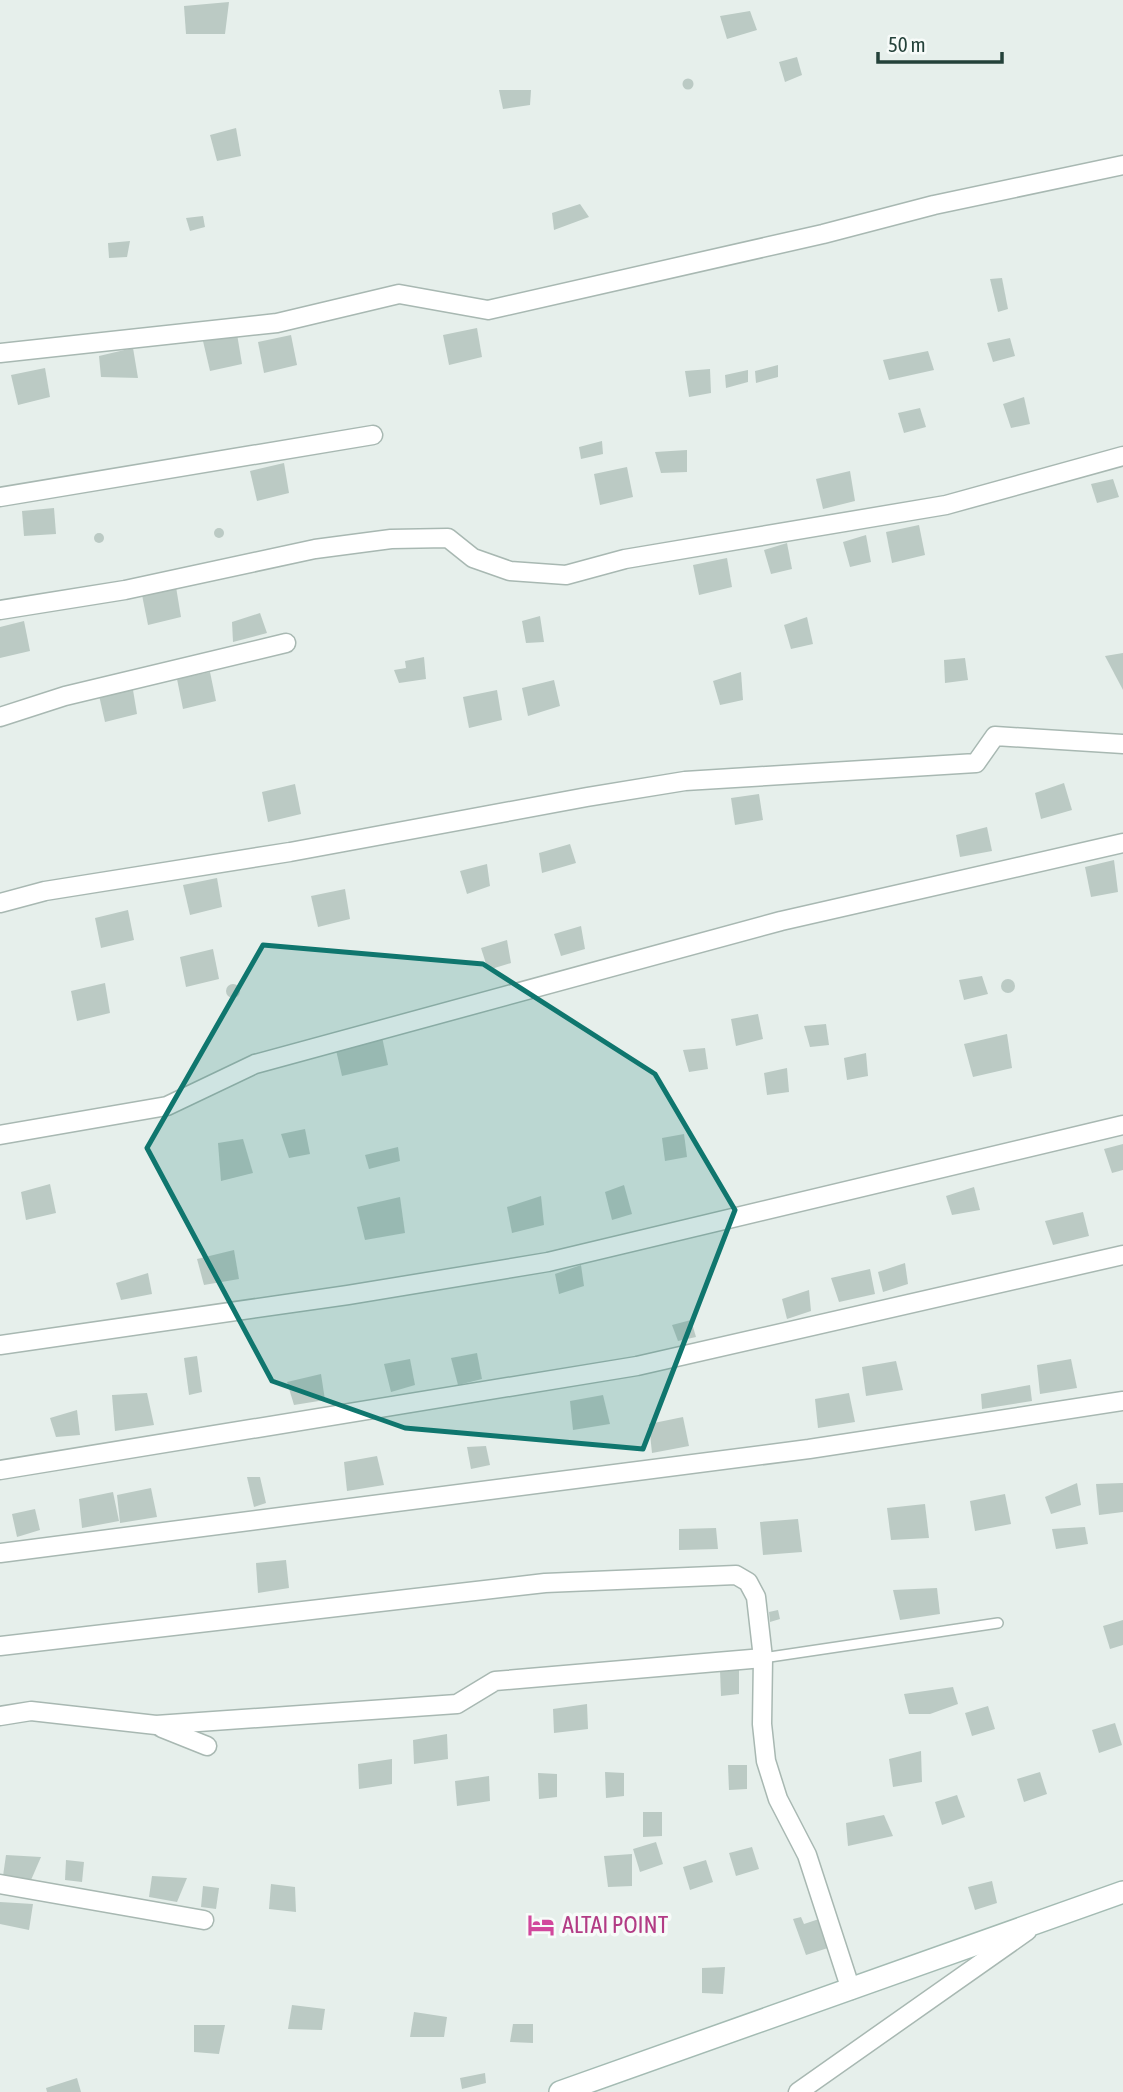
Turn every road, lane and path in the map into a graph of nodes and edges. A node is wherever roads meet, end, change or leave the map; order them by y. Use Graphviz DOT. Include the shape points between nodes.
graph roads {
  1 [pos="1123,165"];
  2 [pos="0,353"];
  3 [pos="373,435"];
  4 [pos="1123,456"];
  5 [pos="0,497"];
  6 [pos="0,610"];
  7 [pos="286,643"];
  8 [pos="0,717"];
  9 [pos="1123,744"];
  10 [pos="1123,843"];
  11 [pos="0,904"];
  12 [pos="1123,1125"];
  13 [pos="0,1135"];
  14 [pos="1123,1255"];
  15 [pos="0,1345"];
  16 [pos="1123,1401"];
  17 [pos="0,1470"];
  18 [pos="0,1553"];
  19 [pos="998,1623"];
  20 [pos="0,1646"];
  21 [pos="763,1658"];
  22 [pos="0,1716"];
  23 [pos="156,1725"];
  24 [pos="207,1746"];
  25 [pos="0,1884"];
  26 [pos="1123,1892"];
  27 [pos="204,1920"];
  28 [pos="1039,1922"];
  29 [pos="851,1990"];
  30 [pos="567,2091"];
  31 [pos="798,2092"];
  1 -- 2 [label="street" via="488,310 398,294 277,323"];
  3 -- 5 [label="street"];
  4 -- 6 [label="street" via="946,505 625,559 566,575 510,571 473,558 448,538 391,539 314,549 125,590"];
  7 -- 8 [label="street" via="65,696"];
  9 -- 11 [label="street" via="995,736 976,763 685,781 45,891"];
  10 -- 13 [label="street" via="781,921 255,1064 167,1106"];
  12 -- 15 [label="street" via="548,1262"];
  14 -- 17 [label="street" via="637,1366"];
  16 -- 18 [label="street" via="796,1450"];
  19 -- 21 [label="lane"];
  20 -- 21 [label="street" via="545,1583 736,1575 748,1582 755,1597"];
  21 -- 23 [label="street" via="495,1681 457,1704"];
  21 -- 29 [label="street" via="766,1761 778,1799 807,1855"];
  22 -- 23 [label="street" via="31,1711"];
  23 -- 24 [label="street"];
  25 -- 27 [label="street"];
  26 -- 28 [label="street"];
  28 -- 29 [label="street"];
  28 -- 31 [label="street"];
  29 -- 30 [label="street"];
}
